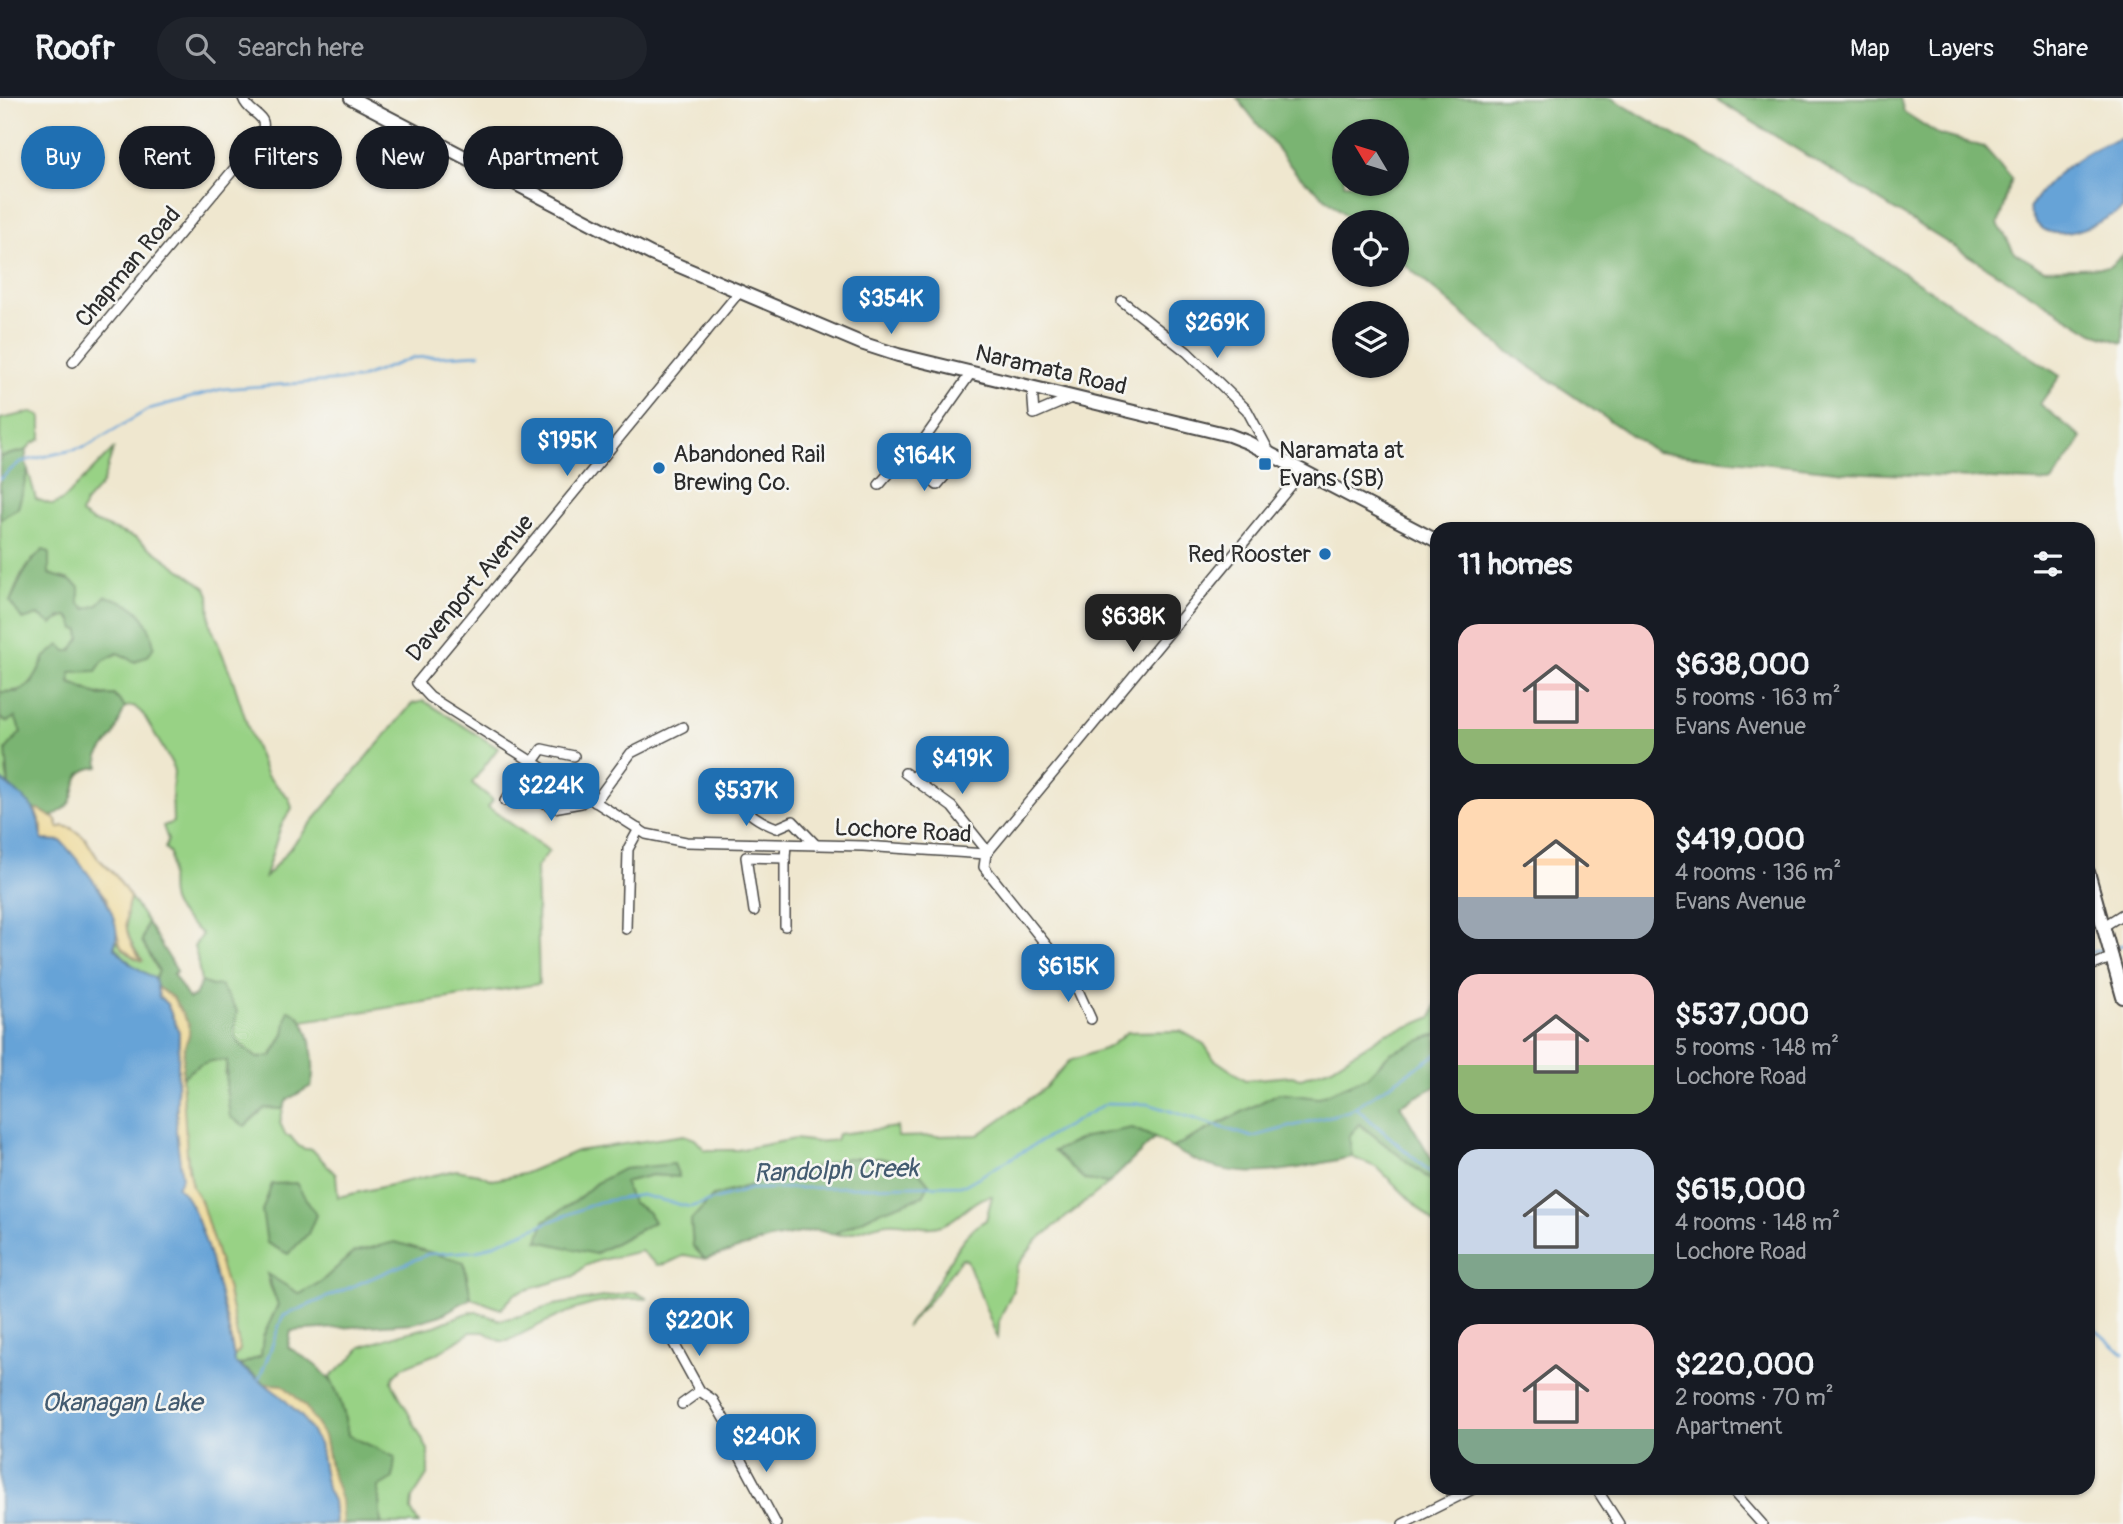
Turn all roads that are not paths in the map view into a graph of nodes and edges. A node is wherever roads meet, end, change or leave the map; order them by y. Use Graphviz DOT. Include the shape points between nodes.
graph roads {
  1 [pos="243,98"];
  2 [pos="351,98"];
  3 [pos="740,291"];
  4 [pos="1122,301"];
  5 [pos="74,362"];
  6 [pos="971,373"];
  7 [pos="1032,387"];
  8 [pos="1073,397"];
  9 [pos="911,451"];
  10 [pos="1271,454"];
  11 [pos="1303,471"];
  12 [pos="948,472"];
  13 [pos="879,485"];
  14 [pos="1430,537"];
  15 [pos="417,683"];
  16 [pos="683,726"];
  17 [pos="938,743"];
  18 [pos="574,757"];
  19 [pos="532,761"];
  20 [pos="516,785"];
  21 [pos="591,799"];
  22 [pos="735,799"];
  23 [pos="505,801"];
  24 [pos="639,829"];
  25 [pos="786,844"];
  26 [pos="817,845"];
  27 [pos="987,853"];
  28 [pos="785,858"];
  29 [pos="2095,896"];
  30 [pos="754,911"];
  31 [pos="2123,914"];
  32 [pos="786,926"];
  33 [pos="2104,926"];
  34 [pos="626,929"];
  35 [pos="2113,957"];
  36 [pos="2095,964"];
  37 [pos="2123,997"];
  38 [pos="1091,1019"];
  39 [pos="672,1340"];
  40 [pos="700,1391"];
  41 [pos="682,1404"];
  42 [pos="1461,1495"];
  43 [pos="1600,1495"];
  44 [pos="1736,1495"];
  45 [pos="776,1524"];
  46 [pos="1403,1524"];
  47 [pos="1619,1524"];
  48 [pos="1762,1524"];
  1 -- 5 [label="street, Chapman Road" via="263,119 265,128 259,139"];
  2 -- 3 [label="main road, Naramata Road" via="651,254"];
  3 -- 6 [label="main road, Naramata Road" via="881,350"];
  3 -- 15 [label="street, Davenport Avenue"];
  4 -- 10 [label="street" via="1187,352 1247,410"];
  6 -- 7 [label="main road, Naramata Road"];
  6 -- 9 [label="street"];
  7 -- 8 [label="main road, Naramata Road"];
  7 -- 8 [label="street" via="1034,414"];
  8 -- 10 [label="main road, Naramata Road" via="1229,435"];
  9 -- 12 [label="street" via="918,468 937,485"];
  9 -- 13 [label="street"];
  10 -- 11 [label="main road, Naramata Road"];
  11 -- 14 [label="main road, Naramata Road"];
  11 -- 27 [label="street"];
  15 -- 19 [label="street, Lochore Road" via="430,697"];
  16 -- 21 [label="street" via="631,753"];
  17 -- 27 [label="street" via="909,776 951,807"];
  18 -- 19 [label="street" via="542,749"];
  19 -- 20 [label="street"];
  19 -- 21 [label="street, Lochore Road"];
  20 -- 21 [label="street" via="553,808"];
  20 -- 23 [label="street"];
  21 -- 24 [label="street, Lochore Road"];
  22 -- 26 [label="street" via="751,816 777,828 793,821"];
  24 -- 25 [label="street, Lochore Road" via="686,842"];
  24 -- 34 [label="street" via="628,849"];
  25 -- 26 [label="street, Lochore Road"];
  25 -- 28 [label="street"];
  26 -- 27 [label="street, Lochore Road"];
  27 -- 38 [label="street, Lochore Road" via="984,867 1072,977"];
  28 -- 30 [label="street" via="746,856"];
  28 -- 32 [label="street"];
  29 -- 33 [label="main road"];
  31 -- 33 [label="street"];
  33 -- 35 [label="main road"];
  35 -- 36 [label="street"];
  35 -- 37 [label="main road"];
  39 -- 40 [label="street"];
  40 -- 41 [label="street"];
  40 -- 45 [label="street" via="713,1400"];
  42 -- 46 [label="street"];
  43 -- 47 [label="street"];
  44 -- 48 [label="street"];
}
